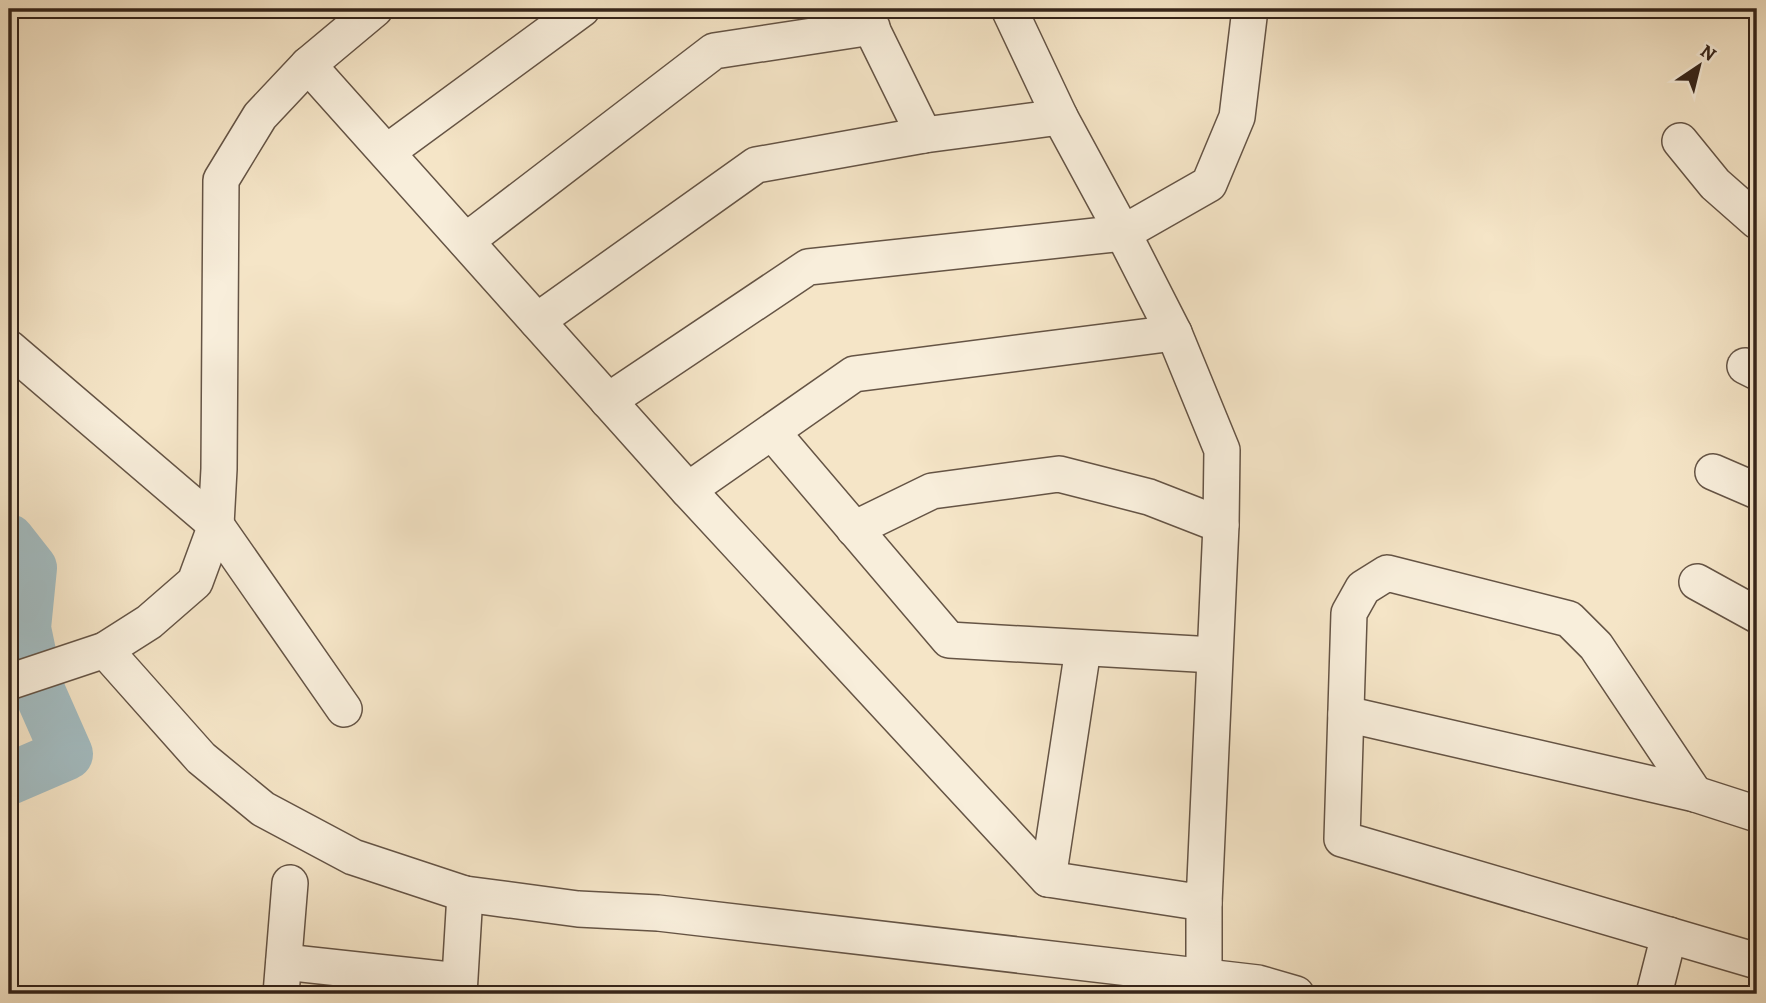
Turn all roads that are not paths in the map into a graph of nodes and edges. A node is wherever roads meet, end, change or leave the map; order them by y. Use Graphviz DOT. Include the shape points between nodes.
graph roads {
  1 [pos="375,9"];
  2 [pos="582,9"];
  3 [pos="1009,9"];
  4 [pos="1250,9"];
  5 [pos="867,18"];
  6 [pos="308,65"];
  7 [pos="1060,117"];
  8 [pos="924,135"];
  9 [pos="1680,141"];
  10 [pos="387,152"];
  11 [pos="1757,221"];
  12 [pos="1123,233"];
  13 [pos="466,241"];
  14 [pos="537,320"];
  15 [pos="1174,333"];
  16 [pos="9,348"];
  17 [pos="608,401"];
  18 [pos="772,432"];
  19 [pos="1713,472"];
  20 [pos="688,490"];
  21 [pos="1757,491"];
  22 [pos="216,525"];
  23 [pos="1221,525"];
  24 [pos="855,529"];
  25 [pos="1697,582"];
  26 [pos="1757,615"];
  27 [pos="1083,649"];
  28 [pos="105,650"];
  29 [pos="1214,655"];
  30 [pos="10,682"];
  31 [pos="344,709"];
  32 [pos="1346,714"];
  33 [pos="1695,794"];
  34 [pos="1757,814"];
  35 [pos="1048,879"];
  36 [pos="290,883"];
  37 [pos="465,894"];
  38 [pos="1204,903"];
  39 [pos="1669,934"];
  40 [pos="1757,961"];
  41 [pos="1204,977"];
  42 [pos="283,978"];
  43 [pos="459,987"];
  44 [pos="1296,994"];
  45 [pos="1654,994"];
  1 -- 6 [label="street"];
  2 -- 10 [label="street"];
  3 -- 7 [label="street"];
  4 -- 12 [label="street" via="1237,117 1209,184"];
  5 -- 8 [label="street"];
  5 -- 13 [label="street" via="714,51"];
  6 -- 10 [label="street"];
  6 -- 22 [label="street" via="260,116 221,180"];
  7 -- 8 [label="street"];
  7 -- 12 [label="street"];
  8 -- 14 [label="street" via="756,166"];
  9 -- 11 [label="street" via="1715,184"];
  10 -- 13 [label="street"];
  12 -- 15 [label="street"];
  12 -- 17 [label="street" via="808,267"];
  13 -- 14 [label="street"];
  14 -- 17 [label="street"];
  15 -- 18 [label="street" via="854,374"];
  15 -- 23 [label="street" via="1222,450"];
  16 -- 22 [label="street"];
  17 -- 20 [label="street"];
  18 -- 20 [label="street"];
  18 -- 24 [label="street"];
  19 -- 21 [label="street"];
  20 -- 35 [label="street"];
  22 -- 28 [label="street" via="195,582 149,622"];
  22 -- 31 [label="street"];
  23 -- 24 [label="street" via="1149,497 1059,474 933,491"];
  23 -- 29 [label="street"];
  24 -- 27 [label="street" via="949,640"];
  25 -- 26 [label="street"];
  27 -- 29 [label="street"];
  27 -- 35 [label="street"];
  28 -- 30 [label="street"];
  28 -- 37 [label="street" via="201,758 263,808 353,857"];
  29 -- 38 [label="street"];
  32 -- 33 [label="street"];
  32 -- 33 [label="street" via="1349,613 1363,588 1387,573 1569,618 1596,646"];
  32 -- 39 [label="street" via="1342,839"];
  33 -- 34 [label="street"];
  35 -- 38 [label="street"];
  36 -- 42 [label="street"];
  37 -- 41 [label="street"];
  37 -- 43 [label="street"];
  38 -- 41 [label="street"];
  39 -- 40 [label="street"];
  39 -- 45 [label="street"];
  41 -- 44 [label="street" via="1258,983"];
  42 -- 43 [label="street"];
}
